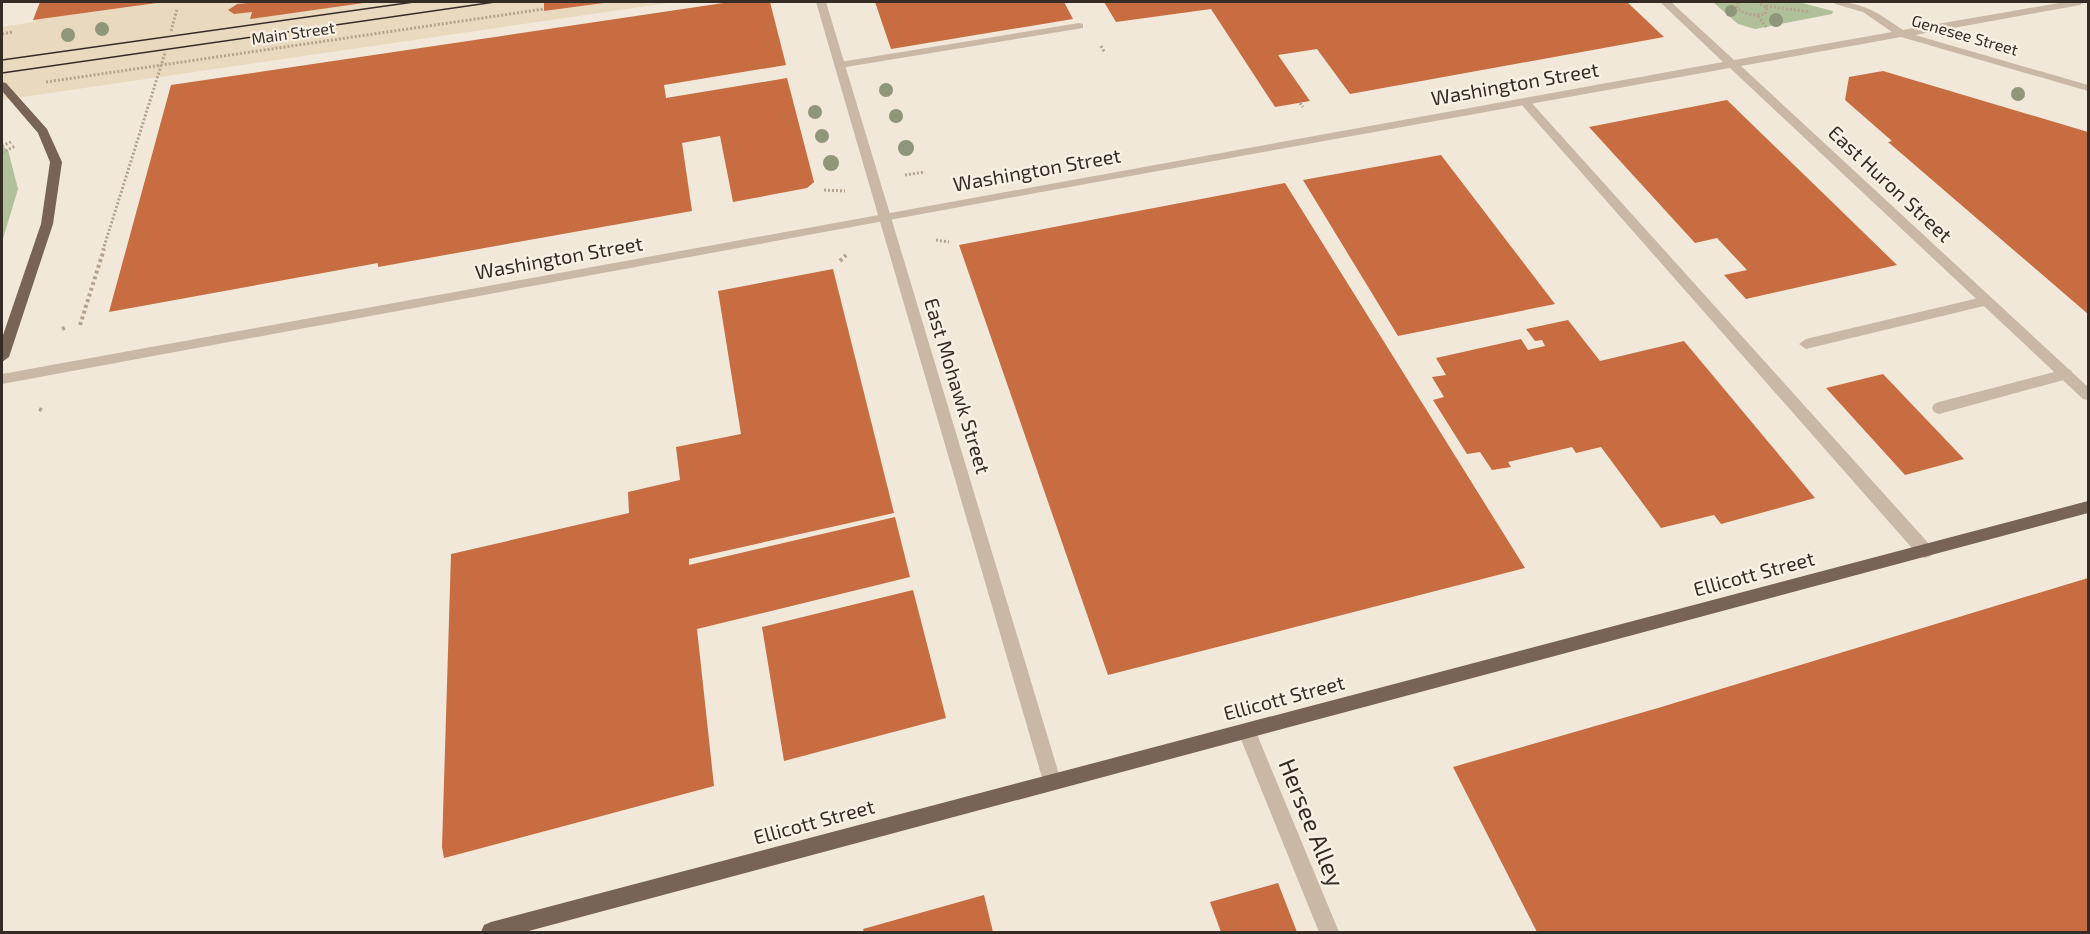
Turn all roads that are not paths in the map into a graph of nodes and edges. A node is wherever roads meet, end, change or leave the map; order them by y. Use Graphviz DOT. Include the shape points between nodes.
graph roads {
  1 [pos="821,2"];
  2 [pos="1665,2"];
  3 [pos="1839,2"];
  4 [pos="2080,2"];
  5 [pos="1079,26"];
  6 [pos="1901,34"];
  7 [pos="1733,64"];
  8 [pos="840,65"];
  9 [pos="2,85"];
  10 [pos="2088,88"];
  11 [pos="1525,102"];
  12 [pos="885,218"];
  13 [pos="1987,301"];
  14 [pos="1806,344"];
  15 [pos="2,357"];
  16 [pos="2066,374"];
  17 [pos="2,379"];
  18 [pos="2088,395"];
  19 [pos="1940,408"];
  20 [pos="2088,507"];
  21 [pos="1925,551"];
  22 [pos="1246,732"];
  23 [pos="1052,782"];
  24 [pos="491,933"];
  25 [pos="1329,933"];
  1 -- 8 [label="street, East Mohawk Street"];
  2 -- 7 [label="street, East Huron Street"];
  3 -- 6 [label="street, Genesee Street" via="1867,10"];
  4 -- 6 [label="street, Washington Street"];
  5 -- 8 [label="street"];
  6 -- 7 [label="street, Washington Street"];
  6 -- 10 [label="street, Genesee Street"];
  7 -- 11 [label="street, Washington Street"];
  7 -- 13 [label="street, East Huron Street"];
  8 -- 12 [label="street, East Mohawk Street"];
  9 -- 15 [label="main road" via="43,132 56,162 47,224"];
  11 -- 12 [label="street, Washington Street"];
  11 -- 21 [label="street"];
  12 -- 17 [label="street, Washington Street"];
  12 -- 23 [label="street, East Mohawk Street"];
  13 -- 14 [label="street"];
  13 -- 16 [label="street, East Huron Street"];
  16 -- 18 [label="street, East Huron Street"];
  16 -- 19 [label="street"];
  20 -- 21 [label="main road, Ellicott Street"];
  21 -- 22 [label="main road, Ellicott Street"];
  22 -- 23 [label="main road, Ellicott Street"];
  22 -- 25 [label="street, Hersee Alley"];
  23 -- 24 [label="main road, Ellicott Street"];
}
